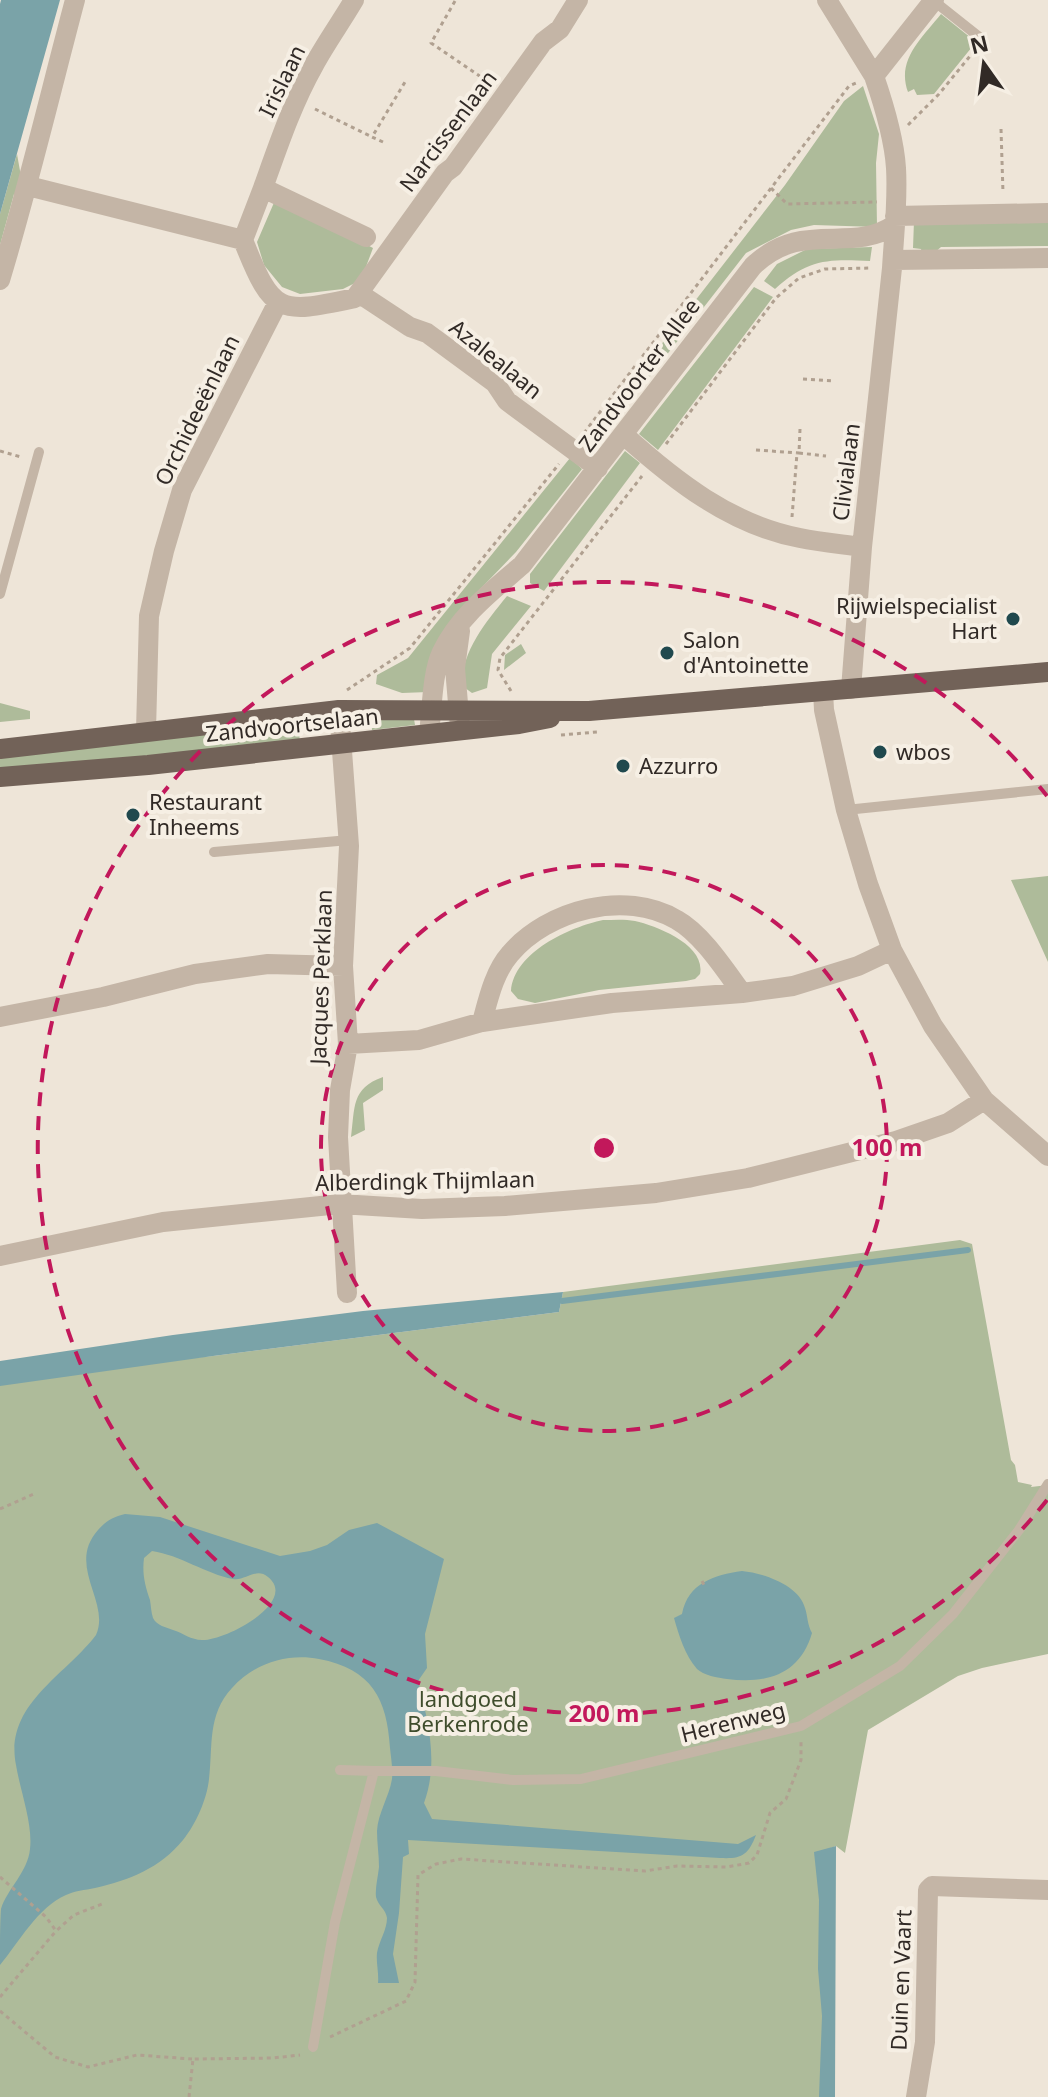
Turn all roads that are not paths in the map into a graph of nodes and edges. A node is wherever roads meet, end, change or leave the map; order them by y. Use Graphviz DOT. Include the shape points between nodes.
graph roads {
  1 [pos="75,0"];
  2 [pos="354,0"];
  3 [pos="578,0"];
  4 [pos="827,0"];
  5 [pos="934,0"];
  6 [pos="983,40"];
  7 [pos="874,76"];
  8 [pos="28,186"];
  9 [pos="263,188"];
  10 [pos="1048,213"];
  11 [pos="895,215"];
  12 [pos="366,237"];
  13 [pos="243,240"];
  14 [pos="1048,258"];
  15 [pos="893,260"];
  16 [pos="0,280"];
  17 [pos="360,294"];
  18 [pos="278,302"];
  19 [pos="624,435"];
  20 [pos="38,457"];
  21 [pos="598,468"];
  22 [pos="862,547"];
  23 [pos="0,594"];
  24 [pos="461,623"];
  25 [pos="1048,672"];
  26 [pos="851,689"];
  27 [pos="823,691"];
  28 [pos="339,704"];
  29 [pos="433,709"];
  30 [pos="459,719"];
  31 [pos="146,731"];
  32 [pos="429,733"];
  33 [pos="342,744"];
  34 [pos="0,749"];
  35 [pos="0,777"];
  36 [pos="1048,789"];
  37 [pos="846,810"];
  38 [pos="349,840"];
  39 [pos="214,852"];
  40 [pos="892,950"];
  41 [pos="343,966"];
  42 [pos="742,993"];
  43 [pos="0,1017"];
  44 [pos="482,1022"];
  45 [pos="348,1044"];
  46 [pos="984,1100"];
  47 [pos="1048,1156"];
  48 [pos="340,1204"];
  49 [pos="0,1256"];
  50 [pos="347,1293"];
  51 [pos="1048,1484"];
  52 [pos="340,1770"];
  53 [pos="380,1772"];
  54 [pos="1048,1890"];
  55 [pos="313,2047"];
  56 [pos="916,2097"];
  1 -- 8 [label="street"];
  2 -- 9 [label="street, Irislaan" via="297,100"];
  3 -- 17 [label="street, Narcissenlaan"];
  4 -- 7 [label="street"];
  5 -- 6 [label="lane"];
  5 -- 7 [label="street"];
  7 -- 11 [label="street" via="896,166"];
  8 -- 13 [label="street"];
  8 -- 16 [label="street"];
  9 -- 12 [label="street"];
  9 -- 13 [label="street, Irislaan"];
  10 -- 11 [label="street, Zandvoorter Allee"];
  11 -- 15 [label="street"];
  11 -- 19 [label="street, Zandvoorter Allee" via="882,233 798,240 765,255"];
  13 -- 18 [label="street" via="259,281"];
  14 -- 15 [label="street"];
  15 -- 22 [label="street, Clivialaan"];
  17 -- 18 [label="street" via="296,309"];
  17 -- 21 [label="street, Azalealaan" via="427,333"];
  18 -- 31 [label="street, Orchideeënlaan" via="182,490 149,616"];
  19 -- 21 [label="street, Zandvoorter Allee"];
  19 -- 22 [label="street" via="705,501 787,535"];
  20 -- 23 [label="lane"];
  21 -- 24 [label="street, Zandvoorter Allee" via="522,565"];
  22 -- 26 [label="street, Clivialaan"];
  24 -- 29 [label="street, Zandvoorter Allee" via="441,654"];
  24 -- 30 [label="street" via="455,668"];
  25 -- 26 [label="main road, Zandvoortselaan"];
  26 -- 27 [label="main road, Zandvoortselaan"];
  27 -- 30 [label="main road, Zandvoortselaan"];
  27 -- 37 [label="street"];
  28 -- 29 [label="main road, Zandvoortselaan"];
  28 -- 31 [label="main road, Zandvoortselaan"];
  28 -- 33 [label="street, Jacques Perklaan"];
  29 -- 30 [label="main road, Zandvoortselaan"];
  29 -- 32 [label="street, Zandvoorter Allee"];
  30 -- 32 [label="main road, Zandvoortselaan"];
  31 -- 34 [label="main road, Zandvoortselaan"];
  32 -- 33 [label="main road, Zandvoortselaan"];
  33 -- 35 [label="main road, Zandvoortselaan"];
  33 -- 38 [label="street, Jacques Perklaan"];
  36 -- 37 [label="lane"];
  37 -- 40 [label="street"];
  38 -- 39 [label="lane"];
  38 -- 41 [label="street, Jacques Perklaan"];
  40 -- 42 [label="street" via="793,986"];
  40 -- 46 [label="street" via="933,1026"];
  41 -- 43 [label="street" via="268,964 195,974"];
  41 -- 45 [label="street, Jacques Perklaan"];
  42 -- 44 [label="street" via="612,1003"];
  42 -- 44 [label="street" via="712,952 678,920 638,905 586,909 534,930 507,957"];
  44 -- 45 [label="street" via="419,1040"];
  45 -- 48 [label="street, Jacques Perklaan" via="340,1090"];
  46 -- 47 [label="street"];
  46 -- 48 [label="street, Alberdingk Thijmlaan" via="948,1123 896,1141 748,1178 656,1193 422,1209"];
  48 -- 49 [label="street, Alberdingk Thijmlaan" via="163,1222"];
  48 -- 50 [label="street, Jacques Perklaan"];
  51 -- 53 [label="lane, Herenweg" via="953,1614 900,1666 801,1726 581,1779"];
  52 -- 53 [label="lane, Herenweg"];
  53 -- 55 [label="lane" via="335,1922"];
  54 -- 56 [label="street, Duin en Vaart" via="928,1890 925,2042"];
}
